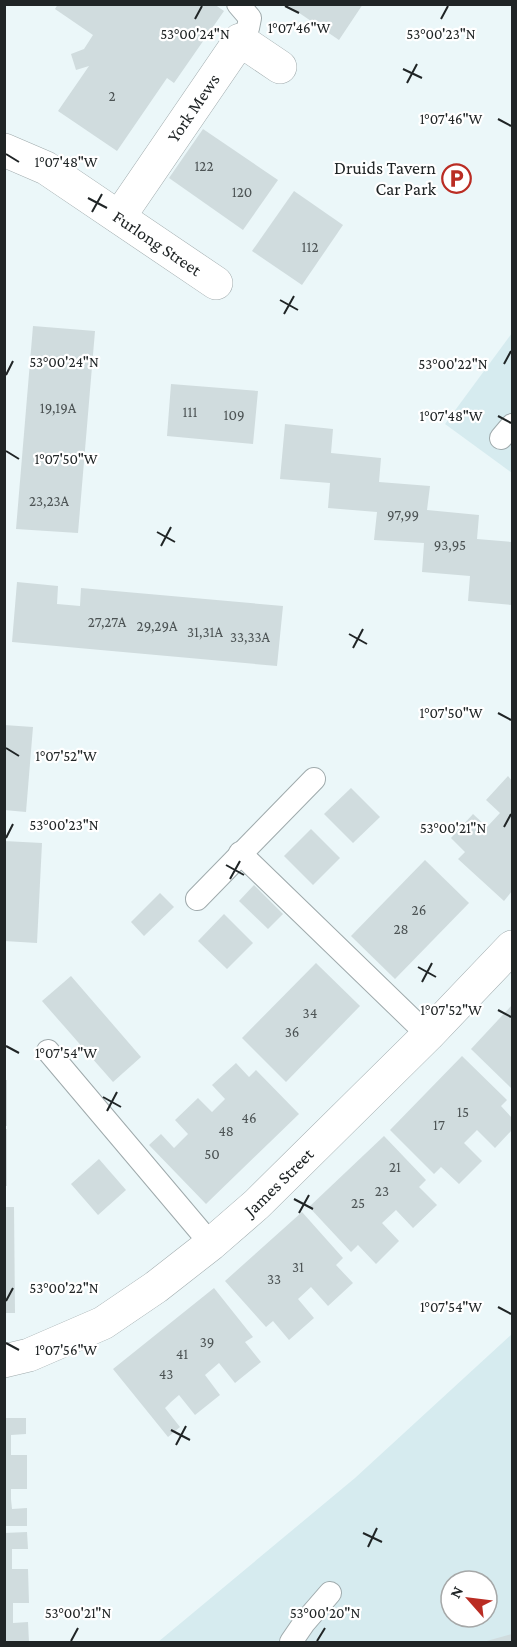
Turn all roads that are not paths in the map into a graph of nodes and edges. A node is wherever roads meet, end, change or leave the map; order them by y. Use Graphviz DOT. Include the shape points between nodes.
graph roads {
  1 [pos="238,4"];
  2 [pos="240,40"];
  3 [pos="280,67"];
  4 [pos="4,150"];
  5 [pos="119,217"];
  6 [pos="216,284"];
  7 [pos="314,778"];
  8 [pos="240,853"];
  9 [pos="197,899"];
  10 [pos="513,947"];
  11 [pos="428,1035"];
  12 [pos="48,1051"];
  13 [pos="211,1244"];
  14 [pos="4,1361"];
  15 [pos="330,1593"];
  16 [pos="291,1642"];
  1 -- 2 [label="lane" via="250,18"];
  2 -- 3 [label="street"];
  2 -- 5 [label="street, York Mews"];
  4 -- 5 [label="street, Furlong Street" via="46,168"];
  5 -- 6 [label="street, Furlong Street"];
  7 -- 8 [label="lane"];
  8 -- 9 [label="lane"];
  8 -- 11 [label="lane"];
  10 -- 11 [label="street, James Street"];
  11 -- 13 [label="street, James Street" via="257,1204"];
  12 -- 13 [label="lane"];
  13 -- 14 [label="street, James Street" via="103,1323 29,1355"];
  15 -- 16 [label="lane"];
}
